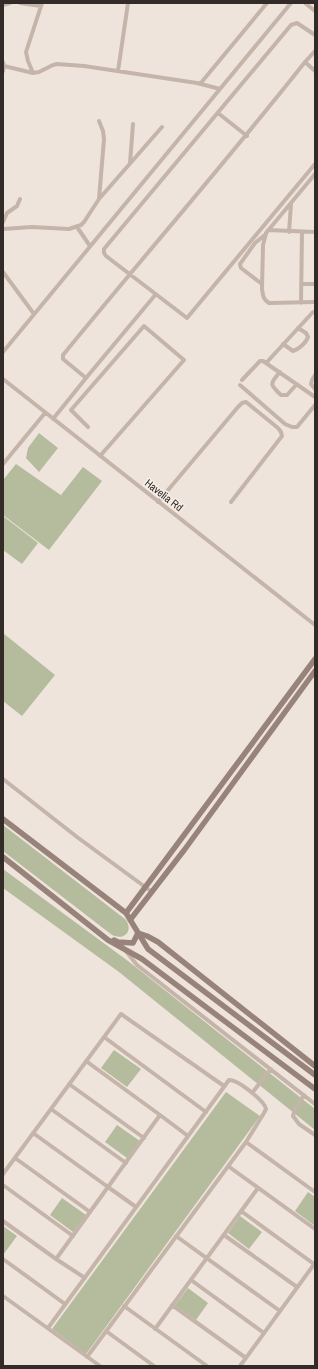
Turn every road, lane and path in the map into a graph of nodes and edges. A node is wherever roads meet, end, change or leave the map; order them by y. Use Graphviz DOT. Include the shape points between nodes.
graph roads {
  1 [pos="10,3"];
  2 [pos="20,3"];
  3 [pos="128,3"];
  4 [pos="267,3"];
  5 [pos="291,3"];
  6 [pos="305,3"];
  7 [pos="3,5"];
  8 [pos="41,5"];
  9 [pos="315,11"];
  10 [pos="315,35"];
  11 [pos="315,51"];
  12 [pos="305,62"];
  13 [pos="3,66"];
  14 [pos="118,71"];
  15 [pos="315,71"];
  16 [pos="33,74"];
  17 [pos="200,84"];
  18 [pos="220,89"];
  19 [pos="218,113"];
  20 [pos="99,121"];
  21 [pos="133,124"];
  22 [pos="162,127"];
  23 [pos="247,136"];
  24 [pos="130,163"];
  25 [pos="315,164"];
  26 [pos="315,174"];
  27 [pos="313,179"];
  28 [pos="20,199"];
  29 [pos="99,199"];
  30 [pos="291,204"];
  31 [pos="3,222"];
  32 [pos="77,228"];
  33 [pos="3,229"];
  34 [pos="267,232"];
  35 [pos="289,232"];
  36 [pos="302,232"];
  37 [pos="315,232"];
  38 [pos="90,246"];
  39 [pos="3,272"];
  40 [pos="129,274"];
  41 [pos="262,284"];
  42 [pos="301,284"];
  43 [pos="315,284"];
  44 [pos="156,294"];
  45 [pos="315,302"];
  46 [pos="301,303"];
  47 [pos="313,312"];
  48 [pos="34,314"];
  49 [pos="298,328"];
  50 [pos="283,344"];
  51 [pos="3,352"];
  52 [pos="267,362"];
  53 [pos="280,372"];
  54 [pos="315,375"];
  55 [pos="86,378"];
  56 [pos="3,379"];
  57 [pos="297,384"];
  58 [pos="315,389"];
  59 [pos="315,397"];
  60 [pos="315,405"];
  61 [pos="45,413"];
  62 [pos="52,419"];
  63 [pos="88,427"];
  64 [pos="100,456"];
  65 [pos="3,464"];
  66 [pos="158,502"];
  67 [pos="231,502"];
  68 [pos="315,626"];
  69 [pos="315,659"];
  70 [pos="315,671"];
  71 [pos="3,779"];
  72 [pos="3,819"];
  73 [pos="3,857"];
  74 [pos="145,887"];
  75 [pos="152,892"];
  76 [pos="126,913"];
  77 [pos="130,920"];
  78 [pos="138,932"];
  79 [pos="101,934"];
  80 [pos="125,950"];
  81 [pos="104,1036"];
  82 [pos="86,1062"];
  83 [pos="315,1066"];
  84 [pos="271,1069"];
  85 [pos="315,1075"];
  86 [pos="69,1084"];
  87 [pos="224,1086"];
  88 [pos="315,1089"];
  89 [pos="252,1093"];
  90 [pos="304,1095"];
  91 [pos="315,1104"];
  92 [pos="51,1109"];
  93 [pos="206,1112"];
  94 [pos="160,1115"];
  95 [pos="33,1133"];
  96 [pos="315,1135"];
  97 [pos="188,1136"];
  98 [pos="144,1138"];
  99 [pos="246,1142"];
  100 [pos="15,1158"];
  101 [pos="126,1163"];
  102 [pos="228,1166"];
  103 [pos="3,1174"];
  104 [pos="3,1185"];
  105 [pos="108,1187"];
  106 [pos="258,1188"];
  107 [pos="315,1192"];
  108 [pos="136,1207"];
  109 [pos="241,1211"];
  110 [pos="90,1212"];
  111 [pos="3,1220"];
  112 [pos="315,1229"];
  113 [pos="224,1235"];
  114 [pos="73,1236"];
  115 [pos="176,1236"];
  116 [pos="207,1258"];
  117 [pos="3,1259"];
  118 [pos="56,1259"];
  119 [pos="315,1263"];
  120 [pos="84,1278"];
  121 [pos="191,1280"];
  122 [pos="297,1288"];
  123 [pos="3,1296"];
  124 [pos="65,1304"];
  125 [pos="172,1305"];
  126 [pos="124,1306"];
  127 [pos="280,1311"];
  128 [pos="48,1328"];
  129 [pos="155,1329"];
  130 [pos="106,1331"];
  131 [pos="264,1333"];
  132 [pos="87,1356"];
  133 [pos="246,1358"];
  134 [pos="100,1366"];
  135 [pos="154,1366"];
  136 [pos="207,1366"];
  137 [pos="240,1366"];
  1 -- 7 [label="street"];
  2 -- 8 [label="street"];
  3 -- 14 [label="street"];
  4 -- 17 [label="street"];
  5 -- 18 [label="street"];
  6 -- 9 [label="street"];
  8 -- 16 [label="street" via="26,52"];
  10 -- 19 [label="street" via="298,23 291,25"];
  11 -- 12 [label="street"];
  12 -- 15 [label="street"];
  12 -- 23 [label="street"];
  13 -- 16 [label="street"];
  14 -- 16 [label="street" via="58,64"];
  14 -- 17 [label="street"];
  17 -- 18 [label="street"];
  18 -- 38 [label="street"];
  19 -- 23 [label="street"];
  19 -- 40 [label="street" via="104,249 106,256"];
  20 -- 29 [label="street" via="104,139"];
  21 -- 24 [label="street"];
  22 -- 24 [label="street"];
  23 -- 40 [label="street"];
  24 -- 29 [label="street"];
  25 -- 44 [label="street" via="187,318"];
  26 -- 27 [label="street"];
  27 -- 30 [label="street"];
  28 -- 31 [label="street"];
  29 -- 32 [label="street"];
  30 -- 34 [label="street"];
  30 -- 35 [label="street"];
  32 -- 33 [label="street"];
  32 -- 38 [label="street"];
  34 -- 35 [label="street"];
  34 -- 41 [label="street" via="262,245"];
  34 -- 41 [label="street" via="255,243 240,264 241,268"];
  35 -- 36 [label="street"];
  36 -- 37 [label="street"];
  36 -- 42 [label="street"];
  38 -- 48 [label="street"];
  39 -- 48 [label="street"];
  40 -- 44 [label="street"];
  40 -- 55 [label="street" via="63,355 63,359"];
  41 -- 46 [label="street" via="263,296 269,303"];
  42 -- 43 [label="street"];
  42 -- 46 [label="street"];
  44 -- 55 [label="street"];
  45 -- 46 [label="street"];
  47 -- 49 [label="street"];
  48 -- 51 [label="street"];
  49 -- 50 [label="street"];
  49 -- 50 [label="street" via="306,333 307,340 293,351"];
  50 -- 52 [label="street"];
  52 -- 53 [label="street"];
  52 -- 60 [label="street" via="260,361 241,382 285,424 296,427"];
  53 -- 57 [label="street"];
  53 -- 57 [label="street" via="271,385 281,395 287,395"];
  54 -- 58 [label="street" via="311,384"];
  55 -- 62 [label="street"];
  56 -- 61 [label="street, Havelia Rd"];
  57 -- 59 [label="street"];
  61 -- 62 [label="street, Havelia Rd"];
  61 -- 65 [label="street"];
  62 -- 64 [label="street, Havelia Rd"];
  63 -- 64 [label="street" via="70,410 144,326 184,360"];
  64 -- 66 [label="street, Havelia Rd"];
  66 -- 67 [label="street" via="238,407 246,402 278,428 282,436"];
  66 -- 68 [label="street, Havelia Rd"];
  69 -- 74 [label="street"];
  70 -- 75 [label="street"];
  71 -- 74 [label="street"];
  72 -- 76 [label="street"];
  73 -- 79 [label="street"];
  74 -- 75 [label="street"];
  74 -- 76 [label="street"];
  75 -- 77 [label="street"];
  76 -- 77 [label="street"];
  77 -- 78 [label="street"];
  78 -- 79 [label="street" via="133,943 128,944"];
  78 -- 83 [label="street" via="158,942"];
  78 -- 85 [label="street" via="148,949"];
  79 -- 80 [label="street"];
  80 -- 84 [label="street" via="136,965"];
  80 -- 88 [label="street" via="142,959"];
  81 -- 82 [label="street"];
  81 -- 87 [label="street" via="121,1014"];
  81 -- 93 [label="street"];
  82 -- 86 [label="street"];
  82 -- 94 [label="street"];
  84 -- 89 [label="street"];
  84 -- 90 [label="street"];
  86 -- 92 [label="street"];
  86 -- 98 [label="street"];
  87 -- 89 [label="street" via="232,1079"];
  87 -- 93 [label="street"];
  89 -- 99 [label="street" via="263,1101 266,1109"];
  90 -- 91 [label="street"];
  90 -- 96 [label="street" via="293,1116 299,1124"];
  92 -- 95 [label="street"];
  92 -- 101 [label="street"];
  93 -- 97 [label="street"];
  94 -- 97 [label="street"];
  94 -- 98 [label="street"];
  95 -- 100 [label="street"];
  95 -- 105 [label="street"];
  97 -- 108 [label="street"];
  98 -- 101 [label="street"];
  99 -- 102 [label="street"];
  99 -- 107 [label="street"];
  100 -- 103 [label="street"];
  100 -- 110 [label="street"];
  101 -- 105 [label="street"];
  102 -- 106 [label="street"];
  102 -- 115 [label="street"];
  104 -- 114 [label="street"];
  105 -- 108 [label="street"];
  105 -- 110 [label="street"];
  106 -- 109 [label="street"];
  106 -- 112 [label="street"];
  108 -- 120 [label="street"];
  109 -- 113 [label="street"];
  109 -- 119 [label="street"];
  110 -- 114 [label="street"];
  111 -- 118 [label="street"];
  113 -- 116 [label="street"];
  113 -- 122 [label="street"];
  114 -- 118 [label="street"];
  115 -- 116 [label="street"];
  115 -- 126 [label="street"];
  116 -- 121 [label="street"];
  116 -- 127 [label="street"];
  117 -- 124 [label="street"];
  118 -- 120 [label="street"];
  119 -- 122 [label="street"];
  120 -- 124 [label="street"];
  121 -- 125 [label="street"];
  121 -- 131 [label="street"];
  122 -- 127 [label="street"];
  123 -- 128 [label="street"];
  124 -- 128 [label="street"];
  125 -- 129 [label="street"];
  125 -- 133 [label="street"];
  126 -- 129 [label="street"];
  126 -- 130 [label="street"];
  127 -- 131 [label="street"];
  128 -- 132 [label="street"];
  129 -- 136 [label="street"];
  130 -- 132 [label="street"];
  130 -- 135 [label="street"];
  131 -- 133 [label="street"];
  132 -- 134 [label="street"];
  133 -- 137 [label="street"];
}
